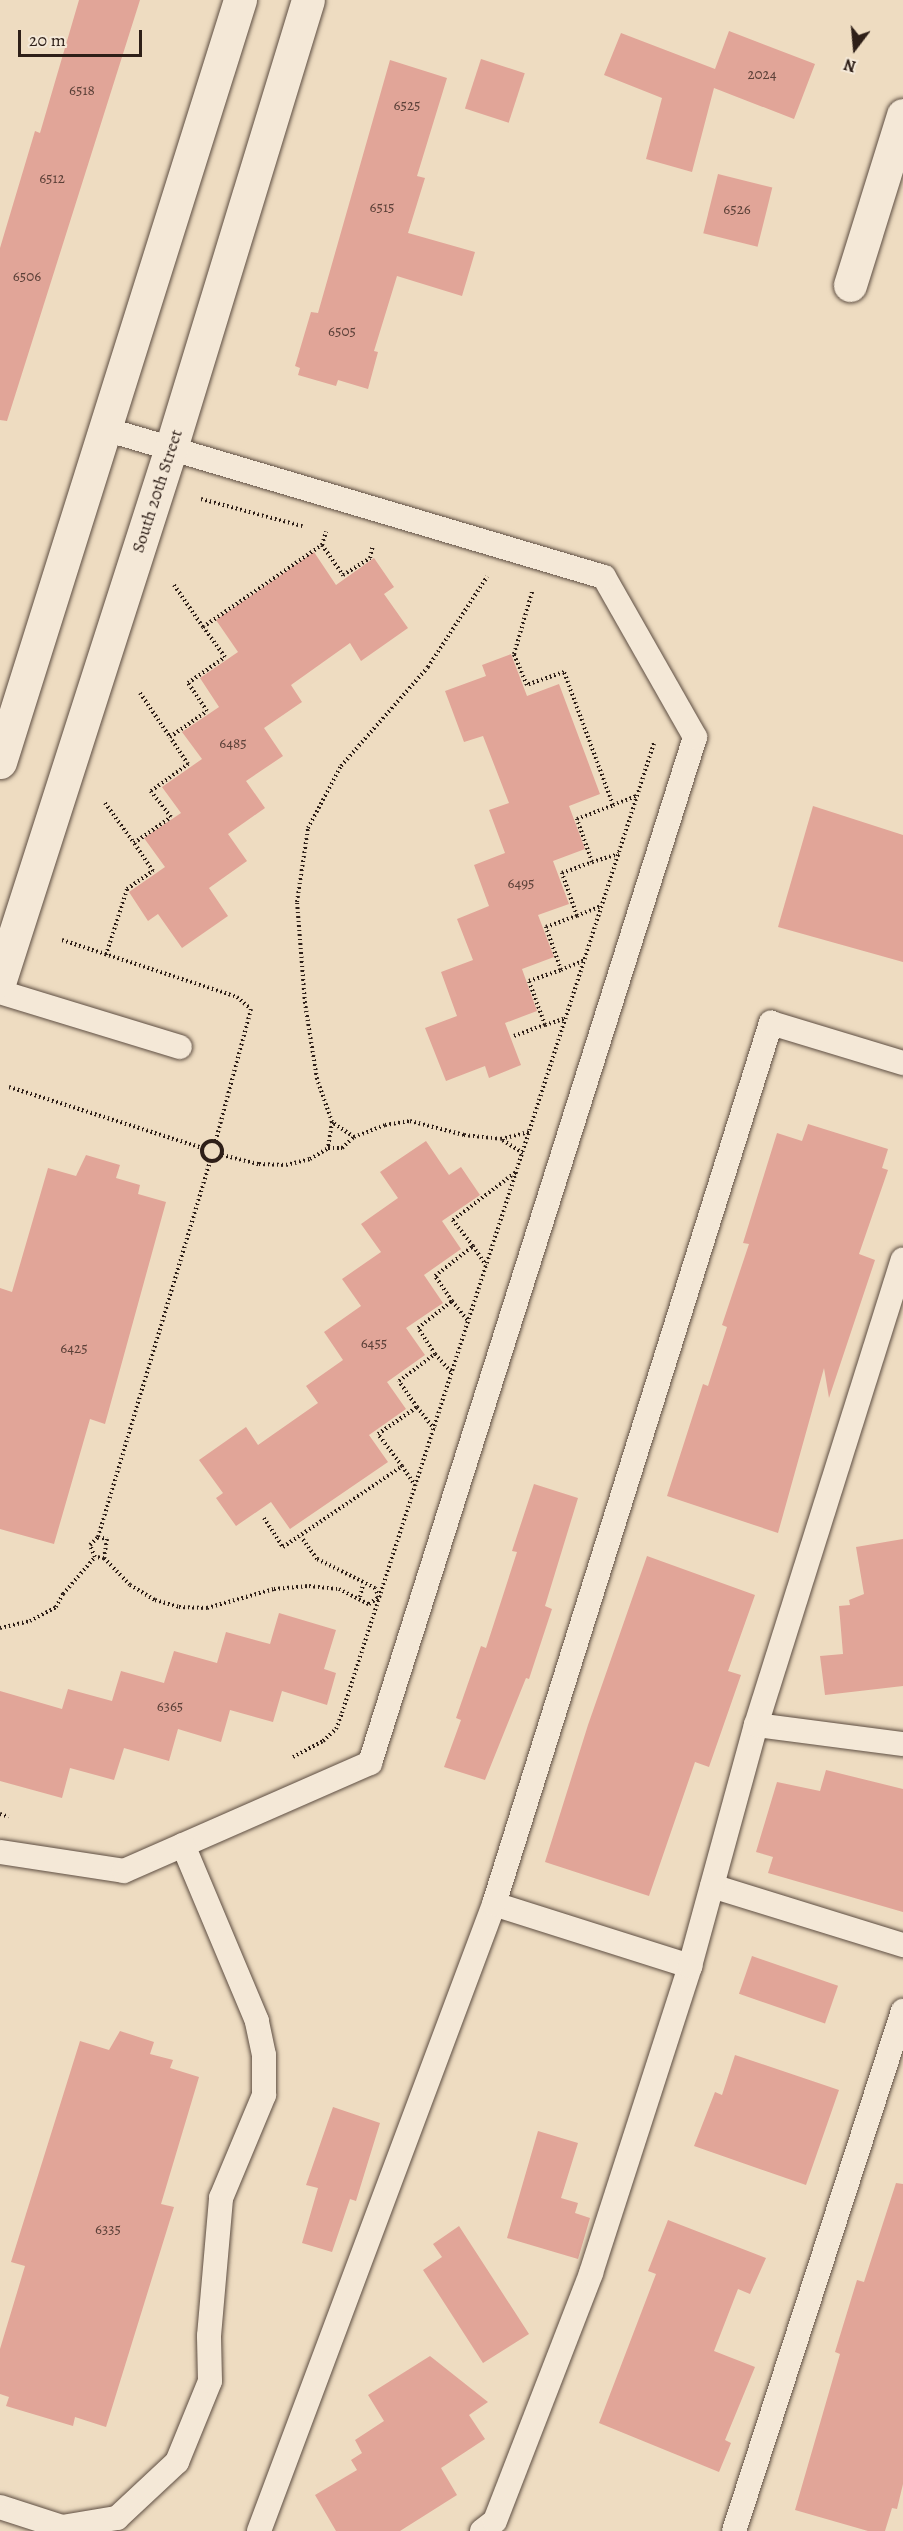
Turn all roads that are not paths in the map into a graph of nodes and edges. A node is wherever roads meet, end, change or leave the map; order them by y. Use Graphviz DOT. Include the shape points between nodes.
graph roads {
  1 [pos="240,0"];
  2 [pos="308,0"];
  3 [pos="903,115"];
  4 [pos="850,285"];
  5 [pos="105,429"];
  6 [pos="171,448"];
  7 [pos="0,762"];
  8 [pos="0,980"];
  9 [pos="0,992"];
  10 [pos="180,1047"];
  11 [pos="903,1063"];
  12 [pos="903,1260"];
  13 [pos="756,1725"];
  14 [pos="903,1744"];
  15 [pos="183,1845"];
  16 [pos="0,1852"];
  17 [pos="712,1886"];
  18 [pos="494,1904"];
  19 [pos="903,1945"];
  20 [pos="690,1966"];
  21 [pos="903,2011"];
  22 [pos="0,2507"];
  23 [pos="259,2531"];
  24 [pos="482,2531"];
  25 [pos="734,2531"];
  1 -- 5 [label="street"];
  2 -- 6 [label="street, South 20th Street"];
  3 -- 4 [label="street"];
  5 -- 6 [label="lane"];
  5 -- 7 [label="street"];
  6 -- 8 [label="street, South 20th Street"];
  6 -- 15 [label="lane" via="604,577 695,737 370,1763"];
  9 -- 10 [label="lane"];
  11 -- 18 [label="lane" via="771,1023"];
  12 -- 13 [label="lane"];
  13 -- 14 [label="lane"];
  13 -- 17 [label="lane"];
  15 -- 16 [label="lane" via="124,1871"];
  15 -- 22 [label="lane" via="257,2021 264,2055 264,2095 221,2198 210,2380 177,2463 117,2518 62,2527"];
  17 -- 19 [label="lane"];
  17 -- 20 [label="lane"];
  18 -- 20 [label="lane"];
  18 -- 23 [label="lane"];
  20 -- 24 [label="lane" via="591,2273 495,2521"];
  21 -- 25 [label="lane"];
}
